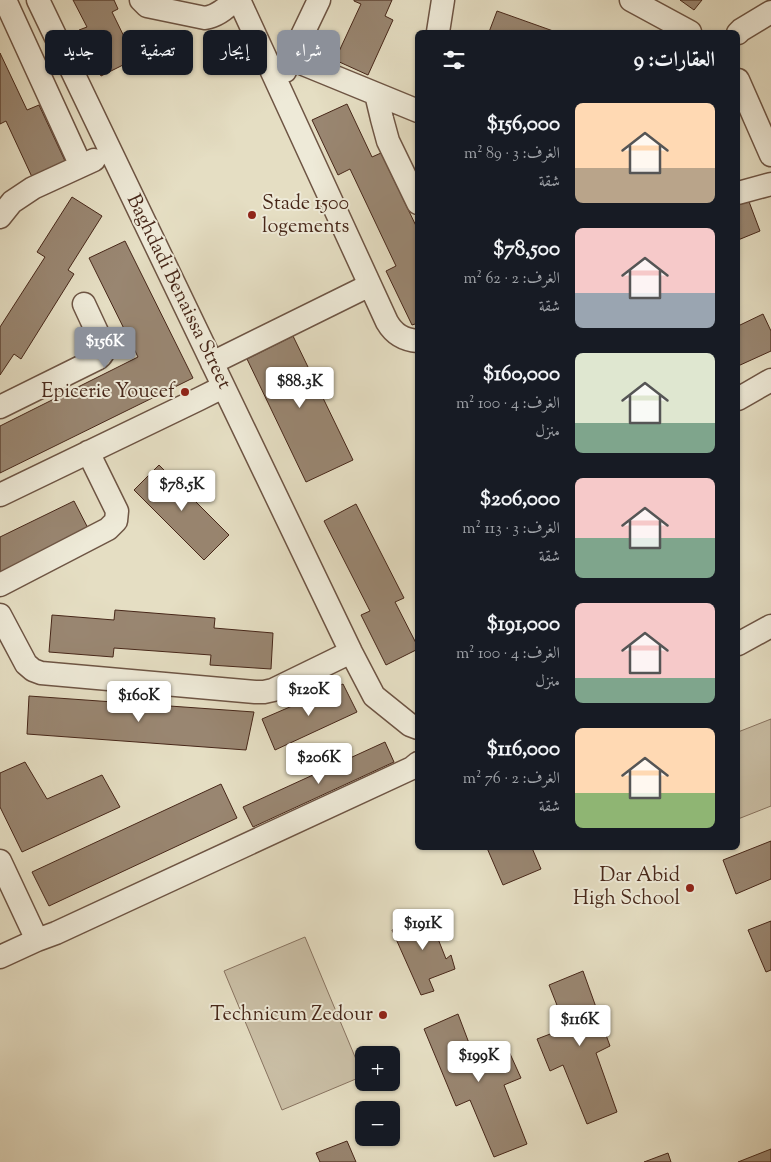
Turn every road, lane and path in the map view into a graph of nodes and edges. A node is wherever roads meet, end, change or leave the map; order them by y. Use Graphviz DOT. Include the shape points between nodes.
graph roads {
  1 [pos="5,0"];
  2 [pos="38,0"];
  3 [pos="234,0"];
  4 [pos="239,0"];
  5 [pos="319,0"];
  6 [pos="443,0"];
  7 [pos="631,0"];
  8 [pos="146,2"];
  9 [pos="771,12"];
  10 [pos="305,30"];
  11 [pos="438,30"];
  12 [pos="686,30"];
  13 [pos="740,31"];
  14 [pos="284,75"];
  15 [pos="330,75"];
  16 [pos="279,85"];
  17 [pos="740,85"];
  18 [pos="376,94"];
  19 [pos="415,110"];
  20 [pos="111,152"];
  21 [pos="771,155"];
  22 [pos="81,166"];
  23 [pos="771,184"];
  24 [pos="740,192"];
  25 [pos="415,197"];
  26 [pos="0,217"];
  27 [pos="370,286"];
  28 [pos="84,304"];
  29 [pos="415,341"];
  30 [pos="212,363"];
  31 [pos="771,380"];
  32 [pos="223,386"];
  33 [pos="740,397"];
  34 [pos="0,406"];
  35 [pos="88,452"];
  36 [pos="0,495"];
  37 [pos="0,585"];
  38 [pos="0,615"];
  39 [pos="771,626"];
  40 [pos="740,643"];
  41 [pos="350,652"];
  42 [pos="415,727"];
  43 [pos="415,766"];
  44 [pos="0,861"];
  45 [pos="36,940"];
  46 [pos="0,957"];
  1 -- 22 [label="street"];
  2 -- 20 [label="street, Baghdadi Benaissa Street"];
  3 -- 8 [label="street" via="219,13 205,18"];
  4 -- 16 [label="street"];
  5 -- 10 [label="street"];
  6 -- 11 [label="street"];
  7 -- 12 [label="street"];
  9 -- 13 [label="street"];
  14 -- 16 [label="street"];
  15 -- 18 [label="street"];
  16 -- 27 [label="street"];
  17 -- 21 [label="street"];
  18 -- 19 [label="street"];
  18 -- 25 [label="street" via="388,141"];
  20 -- 22 [label="street"];
  20 -- 30 [label="street, Baghdadi Benaissa Street"];
  22 -- 26 [label="street" via="33,188 12,202"];
  23 -- 24 [label="street"];
  27 -- 29 [label="street" via="395,334"];
  27 -- 30 [label="street"];
  28 -- 34 [label="street" via="104,347 101,356"];
  30 -- 32 [label="street, Baghdadi Benaissa Street"];
  31 -- 33 [label="street"];
  32 -- 35 [label="street"];
  32 -- 41 [label="street, Baghdadi Benaissa Street"];
  35 -- 36 [label="street"];
  35 -- 37 [label="street" via="117,511 116,521 108,529"];
  38 -- 41 [label="street" via="26,664 41,673 264,692"];
  39 -- 40 [label="street"];
  41 -- 42 [label="street, Baghdadi Benaissa Street" via="374,696"];
  43 -- 45 [label="street"];
  44 -- 45 [label="street"];
  45 -- 46 [label="street"];
}
